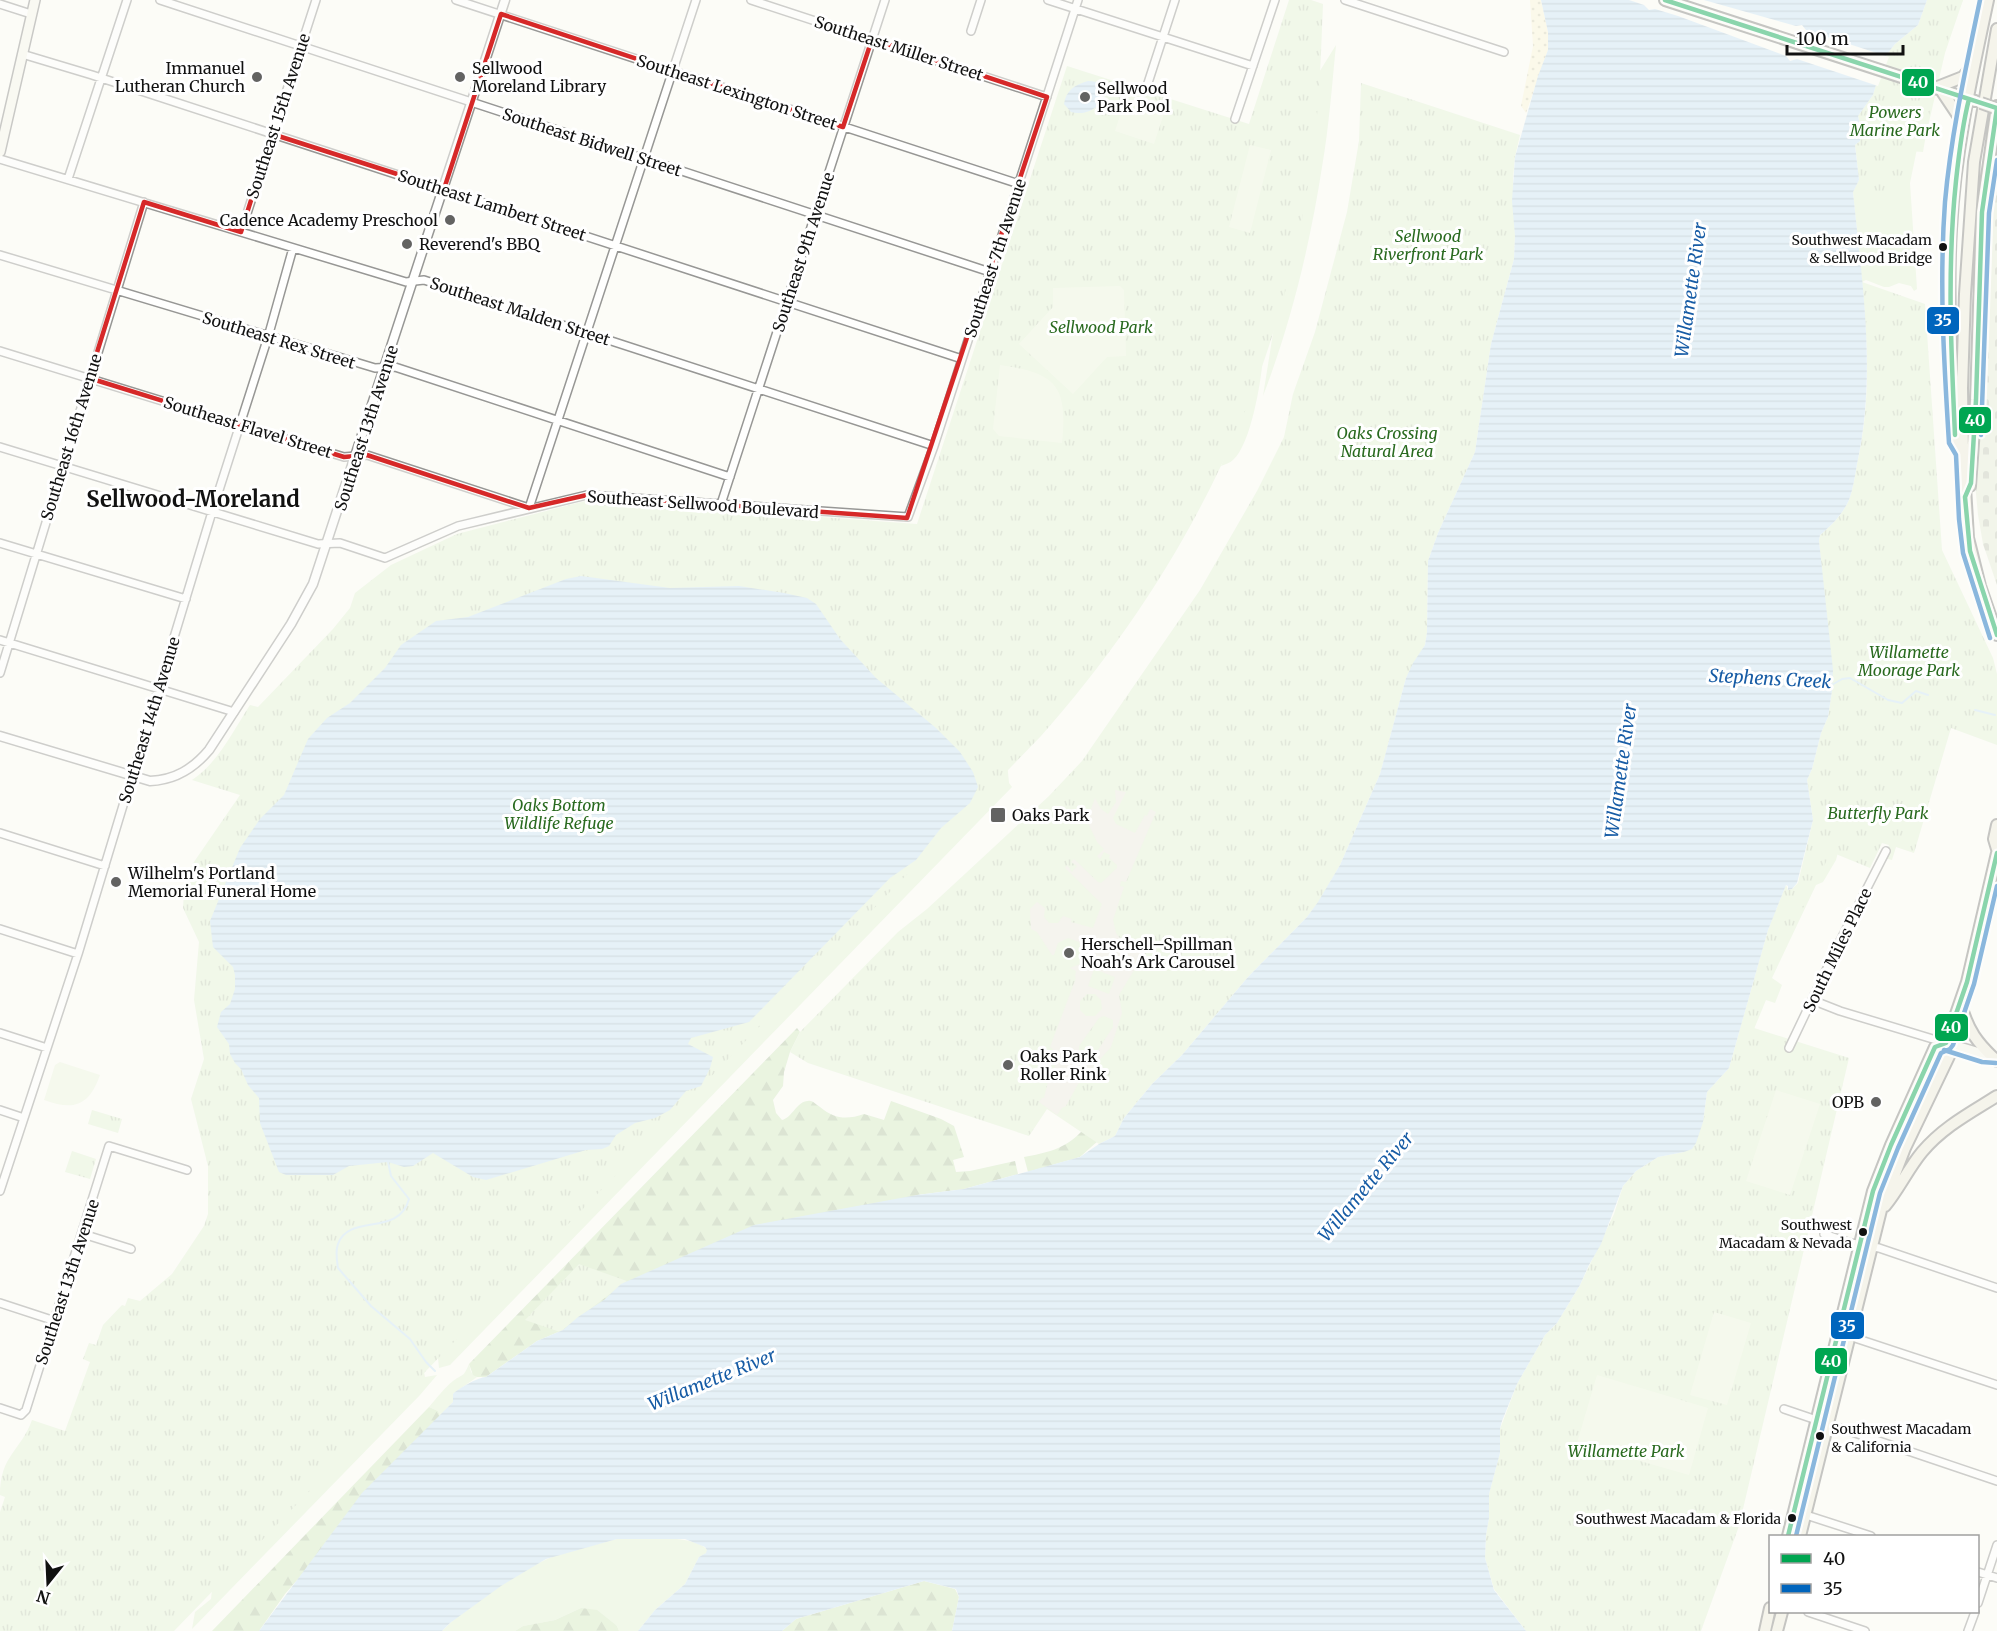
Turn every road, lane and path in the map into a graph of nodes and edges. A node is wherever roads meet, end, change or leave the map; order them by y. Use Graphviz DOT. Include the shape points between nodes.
graph roads {
  1 [pos="35,0"];
  2 [pos="127,0"];
  3 [pos="160,0"];
  4 [pos="316,0"];
  5 [pos="456,0"];
  6 [pos="505,0"];
  7 [pos="696,0"];
  8 [pos="751,0"];
  9 [pos="885,0"];
  10 [pos="981,0"];
  11 [pos="1048,0"];
  12 [pos="1078,0"];
  13 [pos="1175,0"];
  14 [pos="1275,0"];
  15 [pos="1345,0"];
  16 [pos="1665,0"];
  17 [pos="1988,0"];
  18 [pos="0,4"];
  19 [pos="1075,9"];
  20 [pos="31,14"];
  21 [pos="501,14"];
  22 [pos="1997,29"];
  23 [pos="971,31"];
  24 [pos="1163,37"];
  25 [pos="872,39"];
  26 [pos="301,46"];
  27 [pos="1504,52"];
  28 [pos="22,54"];
  29 [pos="1974,64"];
  30 [pos="1252,66"];
  31 [pos="672,71"];
  32 [pos="101,78"];
  33 [pos="1148,86"];
  34 [pos="1937,89"];
  35 [pos="1047,96"];
  36 [pos="1969,99"];
  37 [pos="472,102"];
  38 [pos="1996,107"];
  39 [pos="1235,119"];
  40 [pos="1963,123"];
  41 [pos="843,127"];
  42 [pos="272,134"];
  43 [pos="0,152"];
  44 [pos="0,159"];
  45 [pos="644,159"];
  46 [pos="68,179"];
  47 [pos="1019,184"];
  48 [pos="444,189"];
  49 [pos="144,202"];
  50 [pos="815,214"];
  51 [pos="241,232"];
  52 [pos="616,245"];
  53 [pos="293,248"];
  54 [pos="0,255"];
  55 [pos="990,272"];
  56 [pos="414,281"];
  57 [pos="117,290"];
  58 [pos="787,301"];
  59 [pos="588,333"];
  60 [pos="268,337"];
  61 [pos="0,351"];
  62 [pos="962,359"];
  63 [pos="386,368"];
  64 [pos="89,378"];
  65 [pos="759,389"];
  66 [pos="558,421"];
  67 [pos="239,424"];
  68 [pos="934,446"];
  69 [pos="0,447"];
  70 [pos="1963,452"];
  71 [pos="357,456"];
  72 [pos="63,466"];
  73 [pos="730,477"];
  74 [pos="1965,497"];
  75 [pos="720,504"];
  76 [pos="530,508"];
  77 [pos="212,512"];
  78 [pos="909,516"];
  79 [pos="0,543"];
  80 [pos="328,543"];
  81 [pos="36,554"];
  82 [pos="186,599"];
  83 [pos="1997,635"];
  84 [pos="0,640"];
  85 [pos="9,642"];
  86 [pos="0,673"];
  87 [pos="158,688"];
  88 [pos="234,712"];
  89 [pos="0,736"];
  90 [pos="131,776"];
  91 [pos="1997,825"];
  92 [pos="0,833"];
  93 [pos="1886,851"];
  94 [pos="1997,851"];
  95 [pos="105,866"];
  96 [pos="0,930"];
  97 [pos="78,954"];
  98 [pos="1812,1000"];
  99 [pos="1961,1004"];
  100 [pos="0,1033"];
  101 [pos="1946,1043"];
  102 [pos="47,1048"];
  103 [pos="1789,1048"];
  104 [pos="1995,1058"];
  105 [pos="1997,1096"];
  106 [pos="0,1110"];
  107 [pos="24,1118"];
  108 [pos="187,1170"];
  109 [pos="0,1191"];
  110 [pos="1881,1210"];
  111 [pos="82,1234"];
  112 [pos="1824,1234"];
  113 [pos="1858,1245"];
  114 [pos="1871,1247"];
  115 [pos="131,1249"];
  116 [pos="1997,1288"];
  117 [pos="0,1303"];
  118 [pos="55,1321"];
  119 [pos="1849,1336"];
  120 [pos="1997,1385"];
  121 [pos="0,1408"];
  122 [pos="1784,1409"];
  123 [pos="1816,1420"];
  124 [pos="1828,1424"];
  125 [pos="1997,1481"];
  126 [pos="1806,1515"];
  127 [pos="1788,1535"];
  128 [pos="1800,1535"];
  129 [pos="1868,1535"];
  130 [pos="1997,1545"];
  131 [pos="1979,1573"];
  132 [pos="1987,1575"];
  133 [pos="1997,1578"];
  134 [pos="1979,1597"];
  135 [pos="1769,1613"];
  136 [pos="1782,1613"];
  137 [pos="1814,1613"];
  138 [pos="1973,1613"];
  139 [pos="1765,1631"];
  140 [pos="1778,1631"];
  141 [pos="1865,1631"];
  142 [pos="1968,1631"];
  1 -- 20 [label="main road"];
  2 -- 32 [label="street"];
  3 -- 26 [label="street, Southeast Bidwell Street"];
  4 -- 26 [label="street, Southeast 15th Avenue"];
  5 -- 21 [label="street, Southeast Lexington Street"];
  6 -- 21 [label="street, Southeast 13th Avenue"];
  7 -- 31 [label="street"];
  8 -- 25 [label="street, Southeast Miller Street"];
  9 -- 25 [label="street, Southeast 9th Avenue"];
  10 -- 23 [label="street"];
  11 -- 19 [label="street"];
  12 -- 19 [label="street, Southeast 7th Avenue"];
  13 -- 24 [label="street"];
  14 -- 30 [label="street"];
  15 -- 27 [label="street"];
  16 -- 34 [label="main road"];
  17 -- 29 [label="main road"];
  18 -- 20 [label="street"];
  19 -- 24 [label="street"];
  19 -- 35 [label="street, Southeast 7th Avenue"];
  20 -- 28 [label="main road"];
  21 -- 31 [label="street, Southeast Lexington Street"];
  21 -- 37 [label="street, Southeast 13th Avenue"];
  22 -- 70 [label="main road" via="1974,162 1965,294"];
  24 -- 30 [label="street"];
  24 -- 33 [label="street"];
  25 -- 35 [label="street, Southeast Miller Street"];
  25 -- 41 [label="street, Southeast 9th Avenue"];
  26 -- 37 [label="street, Southeast Bidwell Street"];
  26 -- 42 [label="street, Southeast 15th Avenue"];
  28 -- 32 [label="street, Southeast Lambert Street"];
  28 -- 43 [label="main road"];
  29 -- 34 [label="main road" via="1963,77"];
  29 -- 36 [label="main road"];
  30 -- 39 [label="street"];
  31 -- 41 [label="street, Southeast Lexington Street"];
  31 -- 45 [label="street"];
  32 -- 42 [label="street, Southeast Lambert Street"];
  32 -- 46 [label="street"];
  34 -- 36 [label="main road"];
  34 -- 40 [label="main road"];
  35 -- 47 [label="street, Southeast 7th Avenue"];
  36 -- 38 [label="main road, bridge"];
  36 -- 40 [label="main road"];
  37 -- 45 [label="street, Southeast Bidwell Street"];
  37 -- 48 [label="street, Southeast 13th Avenue"];
  38 -- 74 [label="main road" via="1982,212 1971,483"];
  40 -- 70 [label="main road" via="1951,228 1956,442"];
  41 -- 47 [label="street, Southeast Lexington Street"];
  41 -- 50 [label="street, Southeast 9th Avenue"];
  42 -- 48 [label="street, Southeast Lambert Street"];
  42 -- 51 [label="street, Southeast 15th Avenue"];
  44 -- 46 [label="street, Southeast Malden Street"];
  45 -- 50 [label="street, Southeast Bidwell Street"];
  45 -- 52 [label="street"];
  46 -- 49 [label="street, Southeast Malden Street"];
  47 -- 55 [label="street, Southeast 7th Avenue"];
  48 -- 52 [label="street, Southeast Lambert Street"];
  48 -- 56 [label="street, Southeast 13th Avenue"];
  49 -- 51 [label="street, Southeast Malden Street"];
  49 -- 57 [label="street, Southeast 16th Avenue"];
  50 -- 55 [label="street, Southeast Bidwell Street"];
  50 -- 58 [label="street, Southeast 9th Avenue"];
  51 -- 53 [label="street, Southeast Malden Street"];
  52 -- 58 [label="street, Southeast Lambert Street"];
  52 -- 59 [label="street"];
  53 -- 56 [label="street, Southeast Malden Street" via="406,282"];
  53 -- 60 [label="street, Southeast 14th Avenue"];
  54 -- 57 [label="street, Southeast Rex Street"];
  55 -- 62 [label="street, Southeast 7th Avenue"];
  56 -- 59 [label="street, Southeast Malden Street" via="424,280"];
  56 -- 63 [label="street, Southeast 13th Avenue"];
  57 -- 60 [label="street, Southeast Rex Street"];
  57 -- 64 [label="street, Southeast 16th Avenue"];
  58 -- 62 [label="street, Southeast Lambert Street"];
  58 -- 65 [label="street, Southeast 9th Avenue"];
  59 -- 65 [label="street, Southeast Malden Street"];
  59 -- 66 [label="street"];
  60 -- 63 [label="street, Southeast Rex Street"];
  60 -- 67 [label="street, Southeast 14th Avenue"];
  61 -- 64 [label="street, Southeast Flavel Street"];
  62 -- 68 [label="street, Southeast 7th Avenue"];
  63 -- 66 [label="street, Southeast Rex Street" via="396,367"];
  63 -- 71 [label="street, Southeast 13th Avenue"];
  64 -- 67 [label="street, Southeast Flavel Street"];
  64 -- 72 [label="street, Southeast 16th Avenue"];
  65 -- 68 [label="street, Southeast Malden Street"];
  65 -- 73 [label="street, Southeast 9th Avenue"];
  66 -- 73 [label="street, Southeast Rex Street"];
  66 -- 76 [label="street"];
  67 -- 71 [label="street, Southeast Flavel Street" via="344,457"];
  67 -- 77 [label="street, Southeast 14th Avenue"];
  68 -- 78 [label="street, Southeast 7th Avenue"];
  69 -- 72 [label="street, Southeast Sellwood Boulevard"];
  70 -- 74 [label="main road"];
  71 -- 76 [label="street, Southeast Flavel Street" via="367,455"];
  71 -- 80 [label="street, Southeast 13th Avenue"];
  72 -- 77 [label="street, Southeast Sellwood Boulevard"];
  72 -- 81 [label="street, Southeast 16th Avenue"];
  73 -- 75 [label="street, Southeast 9th Avenue"];
  74 -- 83 [label="main road" via="1970,551"];
  75 -- 76 [label="street, Southeast Sellwood Boulevard" via="587,495"];
  75 -- 78 [label="street, Southeast Sellwood Boulevard"];
  76 -- 80 [label="street, Southeast Sellwood Boulevard" via="458,526 387,558"];
  77 -- 80 [label="street, Southeast Sellwood Boulevard" via="318,544"];
  77 -- 82 [label="street, Southeast 14th Avenue"];
  79 -- 81 [label="street"];
  80 -- 88 [label="street, Southeast 13th Avenue" via="304,603"];
  81 -- 82 [label="street"];
  81 -- 85 [label="street, Southeast 16th Avenue"];
  82 -- 87 [label="street, Southeast 14th Avenue"];
  84 -- 85 [label="street"];
  85 -- 86 [label="street, Southeast 16th Avenue"];
  85 -- 87 [label="street"];
  87 -- 88 [label="street"];
  87 -- 90 [label="street, Southeast 14th Avenue"];
  88 -- 90 [label="street, Southeast 13th Avenue" via="209,750 191,767 159,781"];
  89 -- 90 [label="street, Southeast 13th Avenue"];
  90 -- 95 [label="street, Southeast 14th Avenue"];
  91 -- 94 [label="main road"];
  92 -- 95 [label="street"];
  93 -- 98 [label="street, South Miles Place"];
  94 -- 99 [label="main road"];
  95 -- 97 [label="street, Southeast 14th Avenue"];
  96 -- 97 [label="street"];
  97 -- 102 [label="street, Southeast 14th Avenue"];
  98 -- 101 [label="street"];
  98 -- 103 [label="street, South Miles Place"];
  99 -- 101 [label="main road"];
  99 -- 104 [label="main road" via="1970,1032"];
  100 -- 102 [label="street"];
  101 -- 104 [label="main road"];
  101 -- 110 [label="main road" via="1951,1052 1905,1148"];
  101 -- 113 [label="main road" via="1935,1047 1891,1145"];
  102 -- 107 [label="street, Southeast 14th Avenue"];
  105 -- 110 [label="main road" via="1960,1117 1931,1142"];
  106 -- 107 [label="street"];
  107 -- 109 [label="street, Southeast 14th Avenue"];
  108 -- 111 [label="street, Southeast 13th Avenue" via="109,1146"];
  110 -- 114 [label="main road"];
  111 -- 115 [label="street"];
  111 -- 118 [label="street, Southeast 13th Avenue"];
  112 -- 113 [label="street"];
  113 -- 114 [label="street"];
  113 -- 123 [label="main road"];
  114 -- 116 [label="street"];
  114 -- 119 [label="main road"];
  117 -- 118 [label="street"];
  118 -- 121 [label="street, Southeast 13th Avenue" via="26,1410 21,1414"];
  119 -- 120 [label="street"];
  119 -- 124 [label="main road"];
  122 -- 123 [label="street"];
  123 -- 124 [label="street"];
  123 -- 127 [label="main road"];
  124 -- 125 [label="street"];
  124 -- 126 [label="main road"];
  126 -- 128 [label="main road"];
  126 -- 129 [label="street"];
  130 -- 132 [label="street"];
  131 -- 132 [label="street"];
  132 -- 133 [label="street"];
  132 -- 134 [label="street"];
  135 -- 139 [label="main road"];
  136 -- 140 [label="main road"];
  137 -- 141 [label="street"];
  138 -- 142 [label="street"];
}
